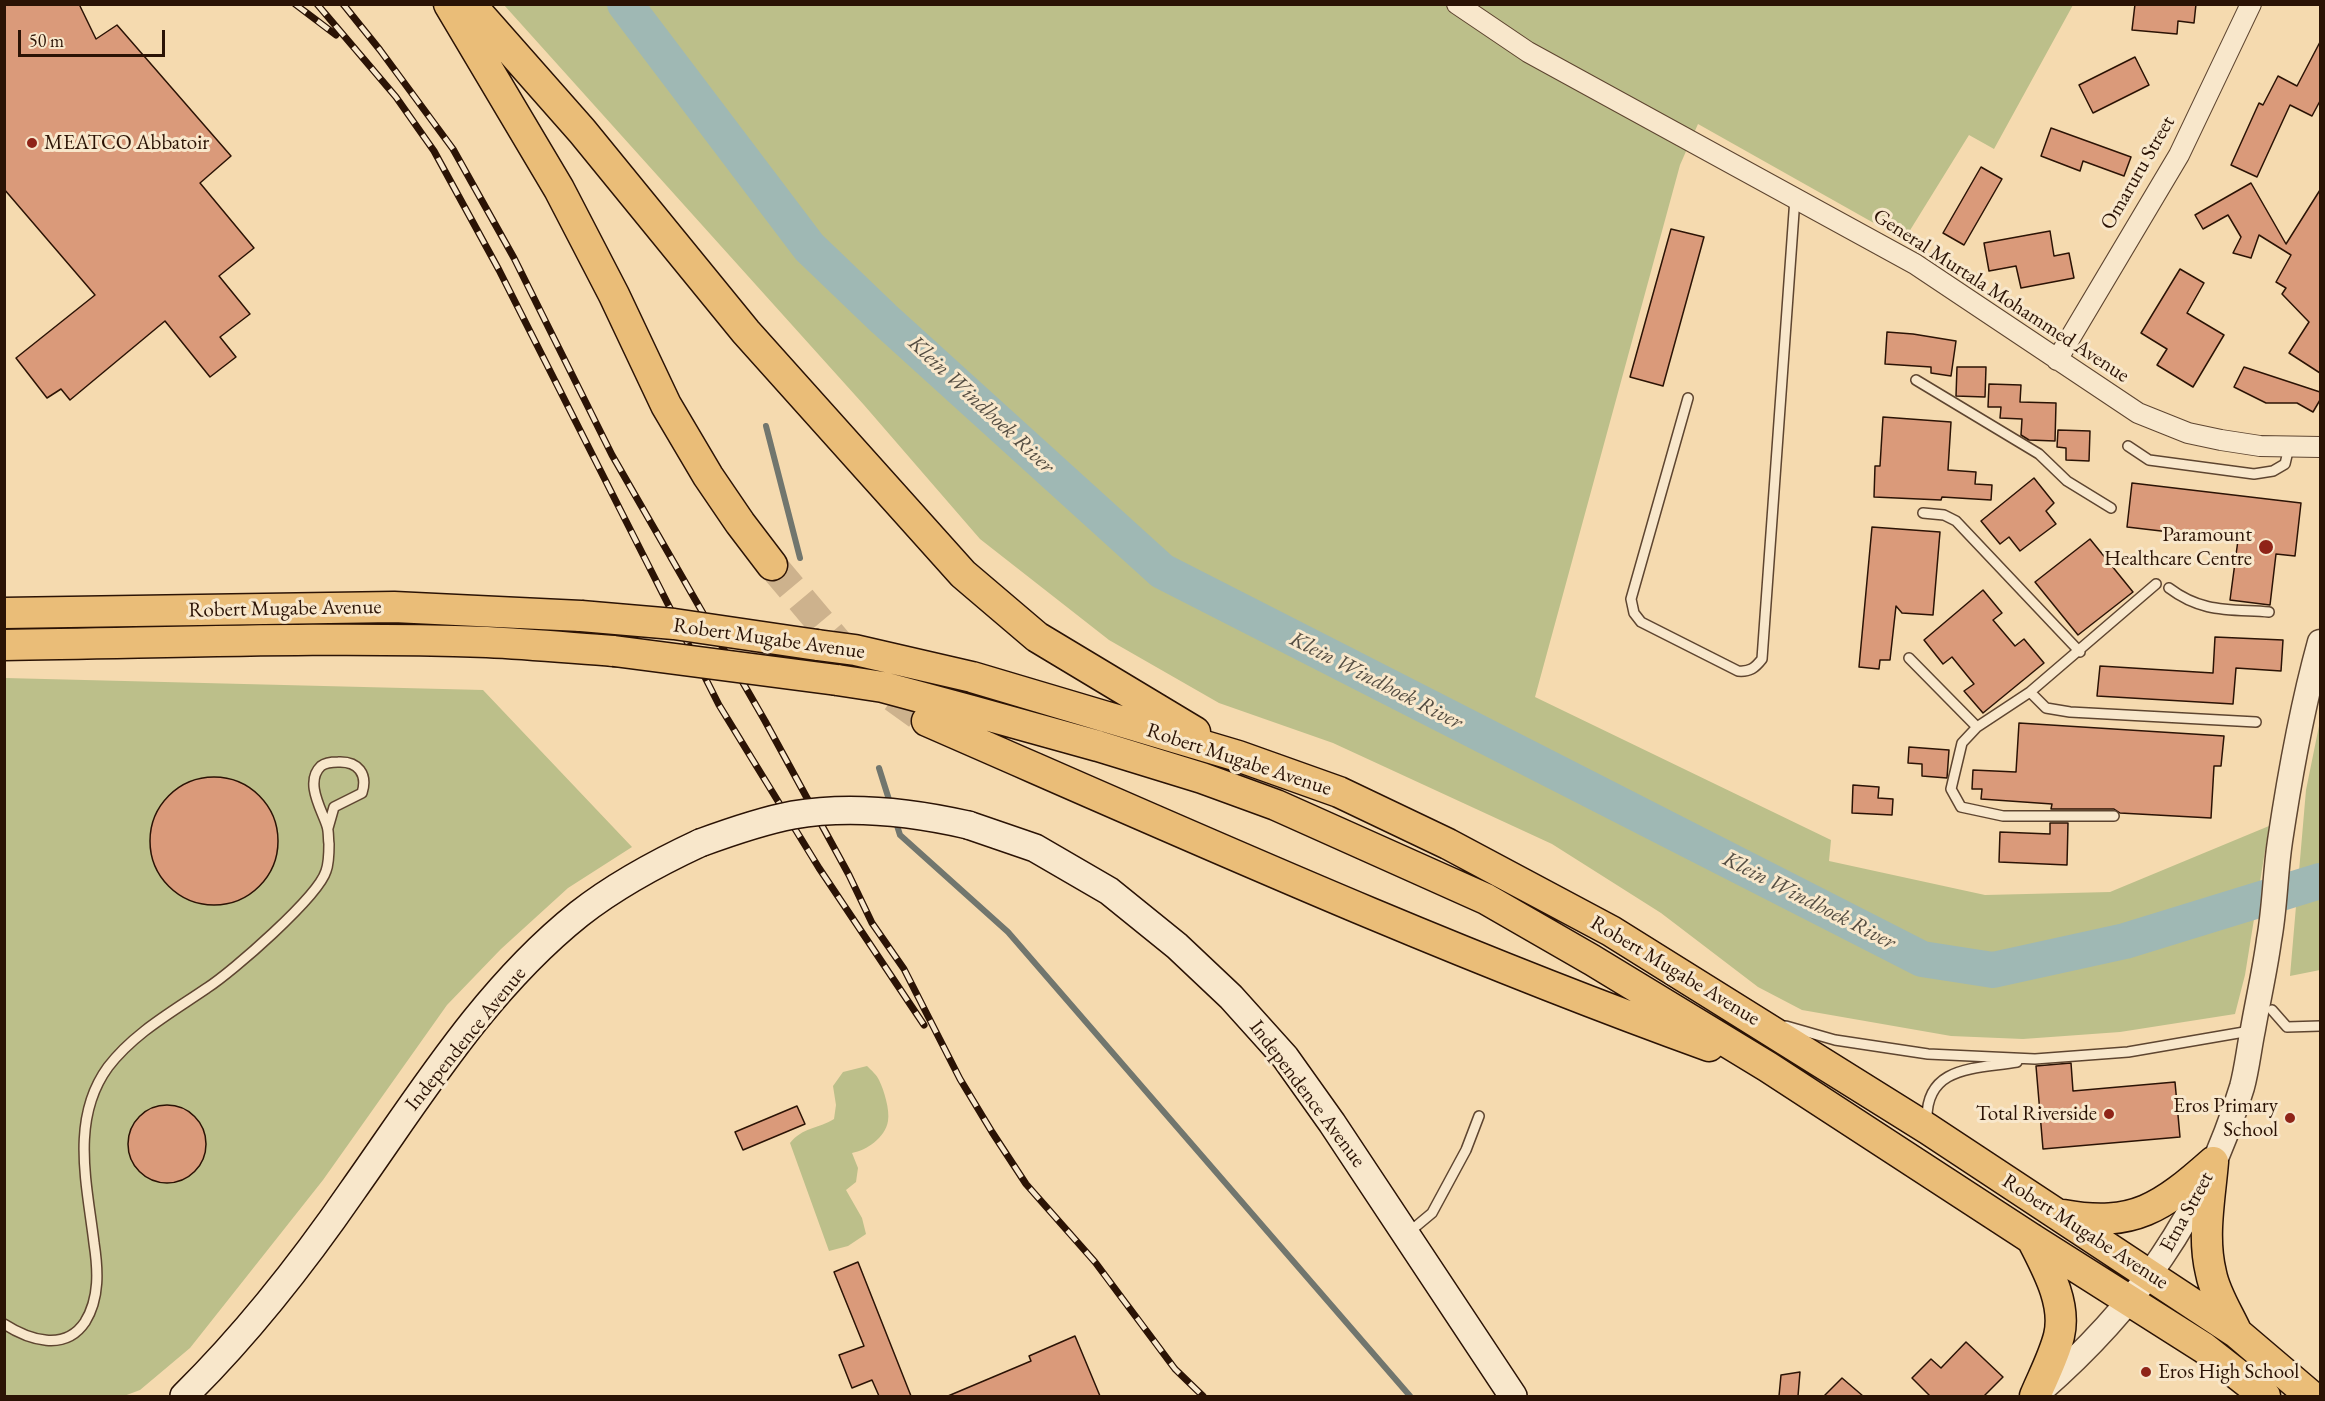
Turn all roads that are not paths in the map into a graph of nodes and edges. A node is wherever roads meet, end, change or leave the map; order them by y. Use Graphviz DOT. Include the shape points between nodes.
graph roads {
  1 [pos="449,4"];
  2 [pos="470,4"];
  3 [pos="1457,4"];
  4 [pos="2251,4"];
  5 [pos="1795,197"];
  6 [pos="2056,360"];
  7 [pos="1916,380"];
  8 [pos="1688,398"];
  9 [pos="2127,447"];
  10 [pos="2289,447"];
  11 [pos="2320,447"];
  12 [pos="2111,508"];
  13 [pos="1923,513"];
  14 [pos="772,565"];
  15 [pos="2156,584"];
  16 [pos="2169,588"];
  17 [pos="2269,612"];
  18 [pos="4,613"];
  19 [pos="2320,642"];
  20 [pos="4,645"];
  21 [pos="2080,652"];
  22 [pos="1909,658"];
  23 [pos="2030,692"];
  24 [pos="927,721"];
  25 [pos="2256,722"];
  26 [pos="1977,727"];
  27 [pos="1238,756"];
  28 [pos="2114,816"];
  29 [pos="328,828"];
  30 [pos="2272,1010"];
  31 [pos="1746,1014"];
  32 [pos="2320,1026"];
  33 [pos="2252,1030"];
  34 [pos="2035,1059"];
  35 [pos="1768,1067"];
  36 [pos="1479,1116"];
  37 [pos="1928,1129"];
  38 [pos="2213,1162"];
  39 [pos="2047,1208"];
  40 [pos="1406,1234"];
  41 [pos="2032,1239"];
  42 [pos="2150,1275"];
  43 [pos="2131,1301"];
  44 [pos="4,1324"];
  45 [pos="2237,1332"];
  46 [pos="184,1396"];
  47 [pos="1513,1396"];
  48 [pos="2035,1396"];
  49 [pos="2265,1396"];
  50 [pos="2311,1396"];
  1 -- 14 [label="main road" via="559,189 666,405 708,476"];
  2 -- 27 [label="main road" via="582,131 746,333 963,574 1037,637"];
  3 -- 5 [label="street, General Murtala Mohammed Avenue" via="1527,52"];
  4 -- 6 [label="street, Omaruru Street" via="2179,155"];
  5 -- 6 [label="street, General Murtala Mohammed Avenue" via="1916,264"];
  5 -- 8 [label="lane" via="1762,659 1747,672 1641,622 1634,613 1631,599"];
  6 -- 10 [label="street, General Murtala Mohammed Avenue" via="2162,424 2221,440"];
  7 -- 12 [label="lane" via="2039,454 2067,482"];
  9 -- 10 [label="lane" via="2149,460 2254,474 2285,464"];
  10 -- 11 [label="street, General Murtala Mohammed Avenue"];
  13 -- 21 [label="lane" via="1944,515 1956,521"];
  15 -- 21 [label="lane"];
  16 -- 17 [label="lane" via="2184,600 2203,607"];
  18 -- 27 [label="main road, Robert Mugabe Avenue, bridge" via="394,607 674,624 855,650 972,677"];
  19 -- 33 [label="street, Etna Street" via="2280,842 2270,940"];
  20 -- 35 [label="main road, Robert Mugabe Avenue, bridge" via="303,640 488,642 614,651 883,687 1098,746 1276,805 1486,899"];
  21 -- 23 [label="lane"];
  22 -- 26 [label="lane"];
  23 -- 25 [label="lane" via="2046,708 2070,712"];
  23 -- 26 [label="lane"];
  24 -- 35 [label="main road" via="1322,894 1605,1009"];
  26 -- 28 [label="lane" via="1962,742 1951,789 1961,807 2003,816"];
  27 -- 31 [label="main road, Robert Mugabe Avenue" via="1339,792 1448,844 1611,931"];
  29 -- 29 [label="lane" via="315,793 314,778 321,766 332,762 356,765 365,782 362,793 333,807"];
  29 -- 44 [label="lane" via="326,873 308,898 252,952 116,1056 100,1078 84,1126 83,1157 97,1290 84,1324 72,1335 56,1341 39,1341"];
  30 -- 32 [label="lane" via="2287,1027"];
  31 -- 34 [label="lane" via="1835,1040 1928,1054"];
  31 -- 37 [label="main road, Robert Mugabe Avenue"];
  33 -- 34 [label="lane" via="2128,1052"];
  33 -- 38 [label="street, Etna Street" via="2242,1086"];
  34 -- 37 [label="lane" via="1952,1074 1936,1084 1927,1106"];
  35 -- 41 [label="main road, Robert Mugabe Avenue"];
  36 -- 40 [label="lane" via="1466,1150 1432,1213"];
  37 -- 39 [label="main road, Robert Mugabe Avenue"];
  38 -- 39 [label="main road" via="2178,1193 2134,1215 2087,1220"];
  38 -- 42 [label="street, Etna Street" via="2177,1236"];
  38 -- 45 [label="main road" via="2206,1239 2210,1271"];
  39 -- 42 [label="main road, Robert Mugabe Avenue"];
  40 -- 46 [label="main road, Independence Avenue, bridge" via="1285,1058 1231,997 1130,907 1085,876 1035,848 932,817 852,811 795,815 735,830 657,864 609,892 547,942 455,1047 272,1300 227,1354"];
  40 -- 47 [label="main road, Independence Avenue"];
  41 -- 43 [label="main road, Robert Mugabe Avenue"];
  41 -- 48 [label="main road" via="2051,1279 2060,1321 2060,1335"];
  42 -- 43 [label="street, Etna Street"];
  42 -- 45 [label="main road, Robert Mugabe Avenue"];
  43 -- 48 [label="street, Etna Street" via="2077,1360"];
  43 -- 49 [label="main road, Robert Mugabe Avenue" via="2204,1348"];
  45 -- 50 [label="main road, Robert Mugabe Avenue"];
}
